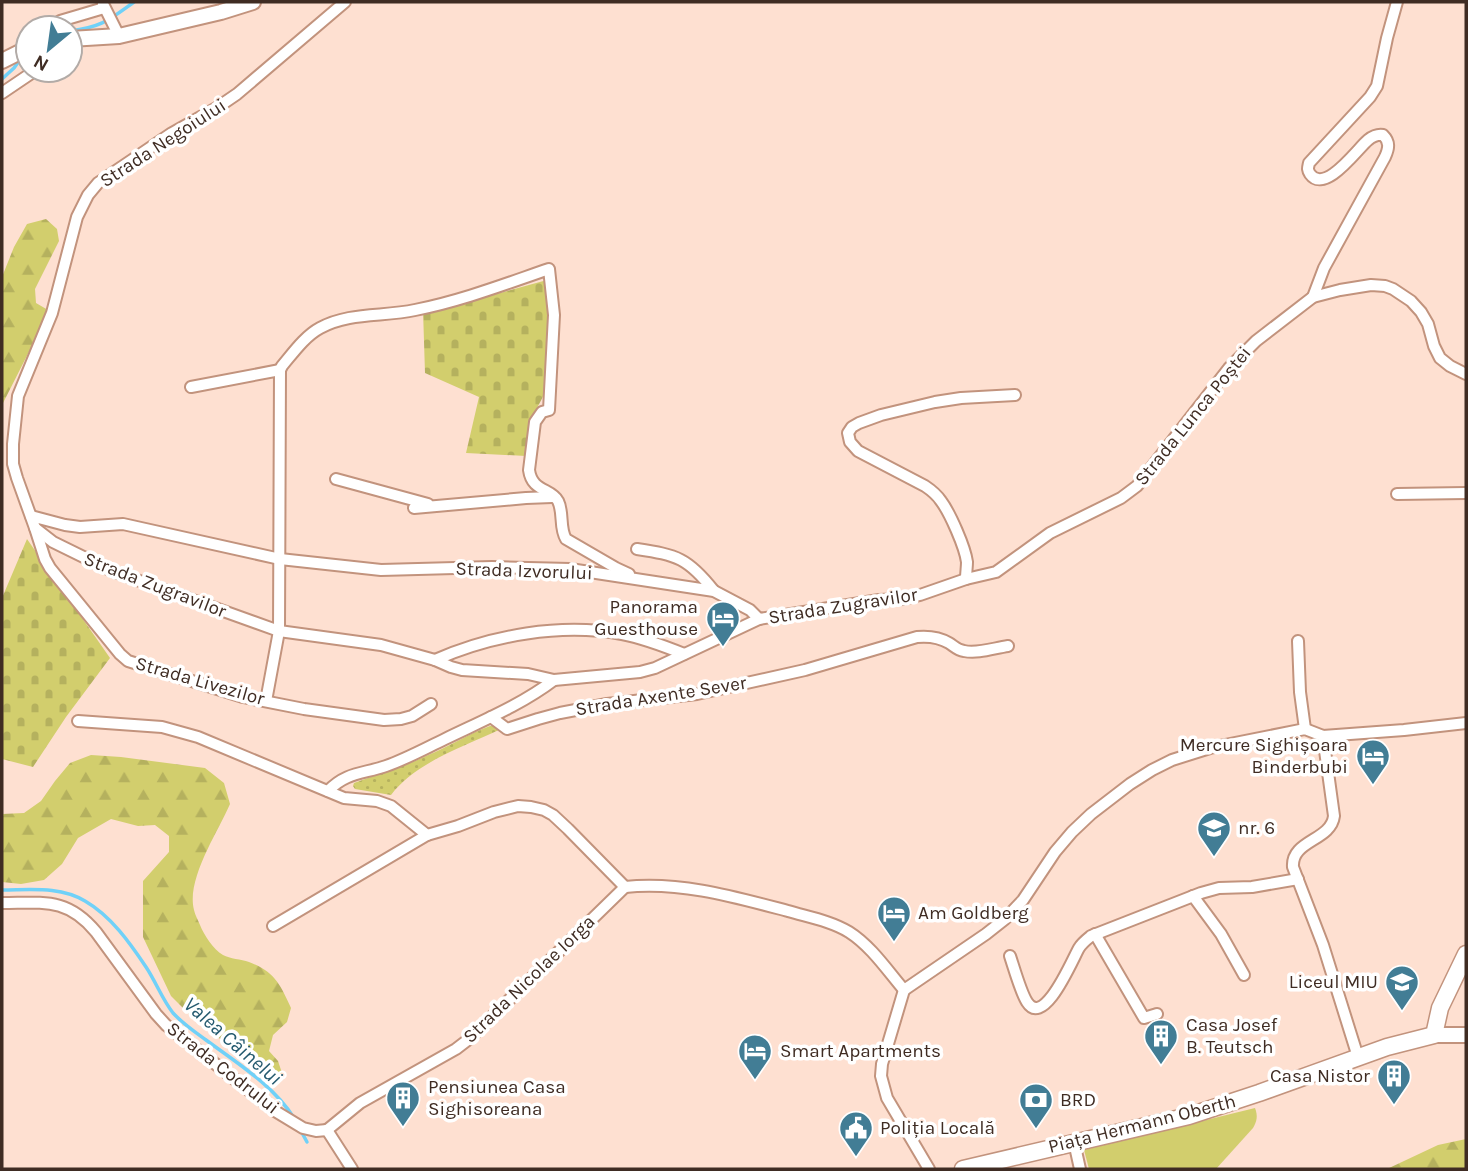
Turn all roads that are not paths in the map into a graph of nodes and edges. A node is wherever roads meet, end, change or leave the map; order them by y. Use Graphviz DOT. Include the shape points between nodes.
graph roads {
  1 [pos="253,2"];
  2 [pos="345,2"];
  3 [pos="1397,2"];
  4 [pos="103,5"];
  5 [pos="79,14"];
  6 [pos="119,36"];
  7 [pos="84,38"];
  8 [pos="1313,297"];
  9 [pos="280,370"];
  10 [pos="1466,374"];
  11 [pos="191,387"];
  12 [pos="1015,395"];
  13 [pos="336,479"];
  14 [pos="1466,493"];
  15 [pos="1398,494"];
  16 [pos="555,498"];
  17 [pos="433,506"];
  18 [pos="414,508"];
  19 [pos="31,516"];
  20 [pos="35,528"];
  21 [pos="637,549"];
  22 [pos="280,559"];
  23 [pos="641,579"];
  24 [pos="966,579"];
  25 [pos="714,591"];
  26 [pos="759,619"];
  27 [pos="279,631"];
  28 [pos="1298,641"];
  29 [pos="1008,646"];
  30 [pos="684,654"];
  31 [pos="435,660"];
  32 [pos="554,680"];
  33 [pos="266,701"];
  34 [pos="431,704"];
  35 [pos="491,717"];
  36 [pos="78,721"];
  37 [pos="1466,723"];
  38 [pos="1305,729"];
  39 [pos="1322,736"];
  40 [pos="328,791"];
  41 [pos="427,835"];
  42 [pos="1298,879"];
  43 [pos="625,887"];
  44 [pos="1193,896"];
  45 [pos="2,903"];
  46 [pos="273,926"];
  47 [pos="1095,934"];
  48 [pos="1466,954"];
  49 [pos="1010,956"];
  50 [pos="1244,975"];
  51 [pos="904,990"];
  52 [pos="1157,1014"];
  53 [pos="1434,1035"];
  54 [pos="1466,1035"];
  55 [pos="1358,1057"];
  56 [pos="327,1130"];
  57 [pos="1075,1149"];
  58 [pos="352,1169"];
  59 [pos="929,1169"];
  60 [pos="963,1169"];
  61 [pos="1080,1169"];
  1 -- 6 [label="street"];
  2 -- 19 [label="street, Strada Negoiului" via="237,94 98,183 88,195 77,217 52,313 18,396 13,464"];
  3 -- 8 [label="street" via="1377,86 1309,163 1311,175 1323,179 1342,168 1368,139 1378,134 1388,140 1389,149"];
  4 -- 5 [label="street"];
  4 -- 6 [label="street"];
  6 -- 7 [label="street"];
  8 -- 10 [label="street, Strada Lunca Poștei" via="1356,286 1393,289 1421,312 1440,358"];
  8 -- 24 [label="street, Strada Lunca Poștei" via="1229,368 1137,486 1050,534 996,572"];
  9 -- 11 [label="street"];
  9 -- 16 [label="street" via="308,337 334,321 416,310 549,269 554,316 549,410 535,422 529,470 535,484"];
  9 -- 22 [label="street"];
  12 -- 24 [label="street" via="935,402 881,415 859,423 848,433 858,451 925,486 942,502 964,550"];
  13 -- 17 [label="street"];
  14 -- 15 [label="street"];
  16 -- 17 [label="street"];
  16 -- 23 [label="street" via="566,539"];
  17 -- 18 [label="street"];
  19 -- 20 [label="street, Strada Negoiului"];
  19 -- 22 [label="street, Strada Izvorului" via="80,527 123,524"];
  20 -- 27 [label="street, Strada Zugravilor" via="52,542 112,572"];
  20 -- 33 [label="street, Strada Livezilor" via="50,568 128,661"];
  21 -- 25 [label="street" via="677,557"];
  22 -- 23 [label="street, Strada Izvorului" via="382,570 570,569"];
  22 -- 27 [label="street"];
  23 -- 25 [label="street, Strada Izvorului"];
  24 -- 26 [label="street, Strada Zugravilor" via="903,599"];
  25 -- 26 [label="street, Strada Izvorului"];
  26 -- 30 [label="street, Strada Zugravilor"];
  27 -- 31 [label="street, Strada Zugravilor" via="381,645"];
  27 -- 33 [label="street"];
  28 -- 38 [label="street"];
  29 -- 35 [label="street, Strada Axente Sever" via="967,652 939,639 917,637 697,694 607,704 507,729"];
  30 -- 31 [label="street" via="621,634 554,629 473,645"];
  30 -- 32 [label="street, Strada Zugravilor" via="640,672"];
  31 -- 32 [label="street, Strada Zugravilor" via="462,670"];
  32 -- 35 [label="street, Strada Zugravilor"];
  33 -- 34 [label="street, Strada Livezilor" via="384,720 412,716"];
  35 -- 40 [label="street" via="387,766 348,776"];
  36 -- 40 [label="street" via="181,732"];
  37 -- 39 [label="street"];
  38 -- 39 [label="street"];
  38 -- 51 [label="street" via="1188,754 1130,784 1072,832 1005,919"];
  39 -- 42 [label="street" via="1333,824 1296,853 1293,860"];
  40 -- 41 [label="street" via="391,806"];
  41 -- 43 [label="street" via="518,806 544,810"];
  41 -- 46 [label="street"];
  42 -- 44 [label="street" via="1219,888"];
  42 -- 55 [label="street"];
  43 -- 51 [label="street" via="681,886 828,922 863,943"];
  43 -- 56 [label="street, Strada Nicolae Iorga" via="469,1039 360,1103"];
  44 -- 47 [label="street"];
  44 -- 50 [label="street"];
  45 -- 56 [label="street, Strada Codrului" via="58,904 85,919 166,1025 275,1111 303,1128"];
  47 -- 49 [label="street" via="1080,947 1052,997 1040,1008 1027,1003"];
  47 -- 52 [label="street" via="1144,1018"];
  48 -- 53 [label="main road" via="1440,1008"];
  51 -- 59 [label="street" via="881,1076 887,1098"];
  53 -- 54 [label="street"];
  53 -- 55 [label="main road, Piața Hermann Oberth"];
  55 -- 57 [label="main road, Piața Hermann Oberth" via="1189,1116"];
  56 -- 58 [label="street"];
  57 -- 60 [label="main road, Piața Hermann Oberth"];
  57 -- 61 [label="street, Piața Hermann Oberth"];
}
